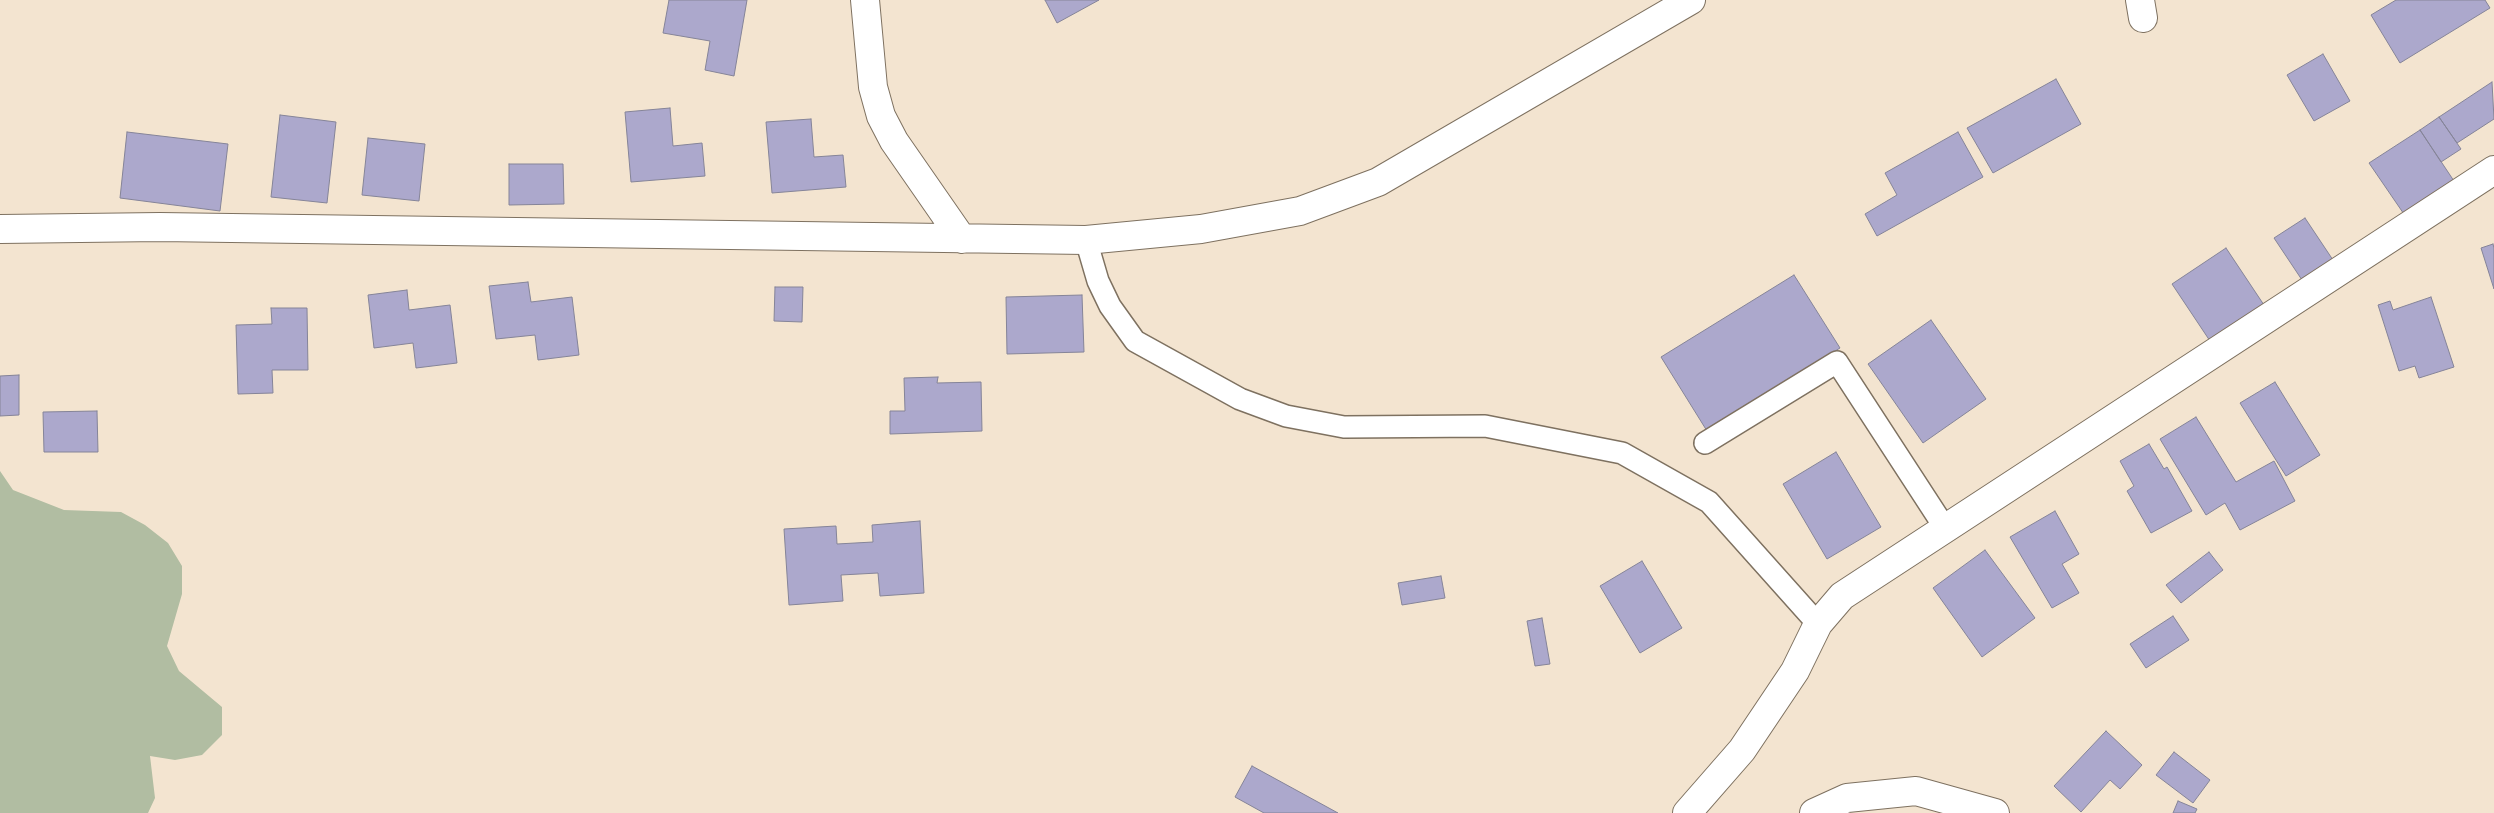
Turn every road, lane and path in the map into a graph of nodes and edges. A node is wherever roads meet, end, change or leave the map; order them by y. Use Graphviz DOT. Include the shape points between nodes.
graph roads {
  1 [pos="865,0"];
  2 [pos="1691,0"];
  3 [pos="2494,170"];
  4 [pos="0,229"];
  5 [pos="962,239"];
  6 [pos="1086,240"];
  7 [pos="1706,443"];
  8 [pos="1945,528"];
  9 [pos="1818,624"];
  10 [pos="1687,813"];
  11 [pos="1814,813"];
  12 [pos="1995,813"];
  1 -- 5 [label="street" via="873,87 881,116"];
  2 -- 6 [label="street" via="1378,182 1300,210 1201,229"];
  3 -- 8 [label="street"];
  4 -- 5 [label="street" via="160,226"];
  5 -- 6 [label="street"];
  6 -- 9 [label="lane" via="1110,306 1135,341 1240,399 1286,416 1344,427 1485,426 1622,453 1709,502"];
  7 -- 8 [label="lane" via="1837,362"];
  8 -- 9 [label="street" via="1842,596"];
  9 -- 10 [label="street" via="1795,671 1742,750"];
  11 -- 12 [label="street" via="1847,798 1916,791"];
}
